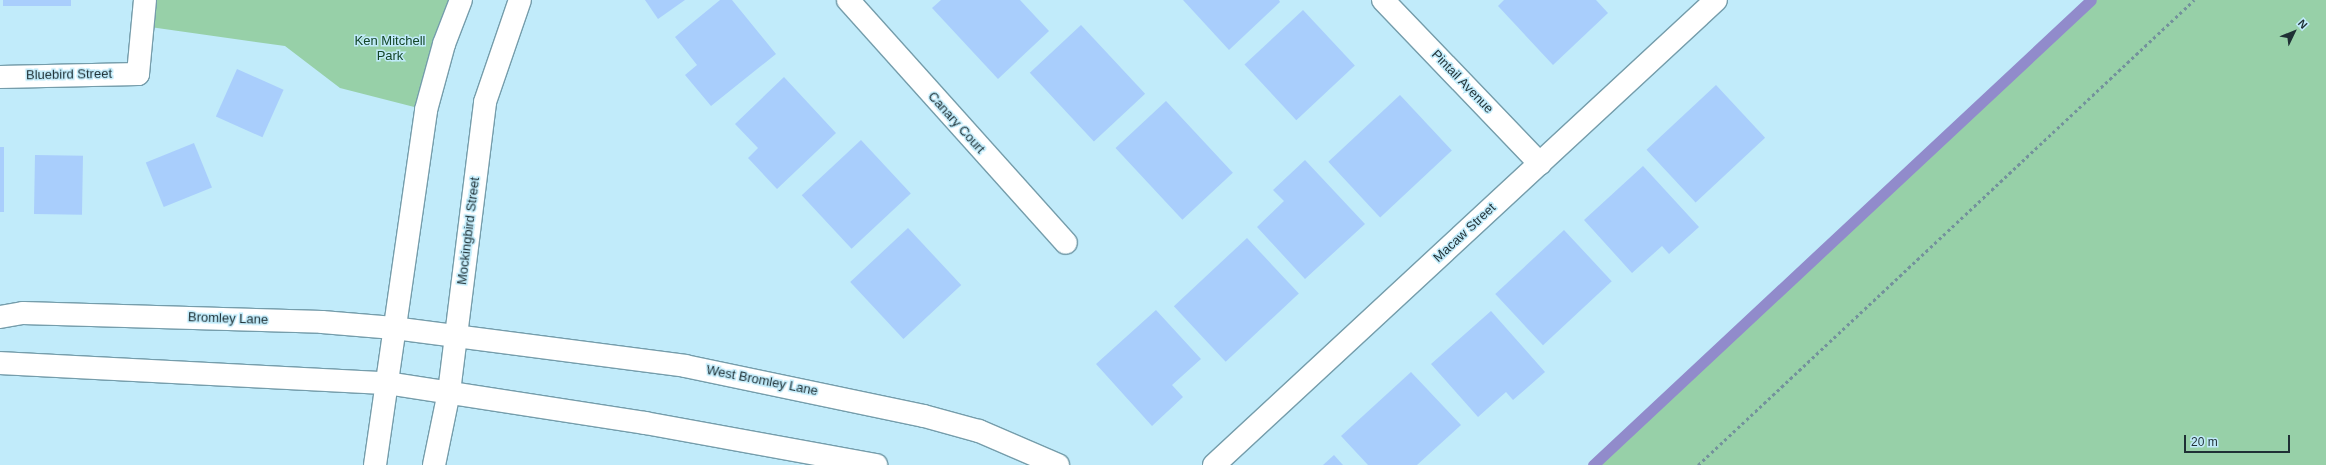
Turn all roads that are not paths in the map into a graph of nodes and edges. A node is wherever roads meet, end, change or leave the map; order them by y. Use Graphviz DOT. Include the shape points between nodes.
graph roads {
  1 [pos="145,0"];
  2 [pos="461,0"];
  3 [pos="520,0"];
  4 [pos="848,0"];
  5 [pos="1384,0"];
  6 [pos="1716,0"];
  7 [pos="0,77"];
  8 [pos="1540,164"];
  9 [pos="1066,243"];
  10 [pos="0,317"];
  11 [pos="394,328"];
  12 [pos="456,336"];
  13 [pos="0,363"];
  14 [pos="387,383"];
  15 [pos="449,392"];
  16 [pos="375,465"];
  17 [pos="434,465"];
  18 [pos="876,465"];
  19 [pos="1058,465"];
  20 [pos="1214,465"];
  1 -- 7 [label="street, Bluebird Street" via="138,74"];
  2 -- 11 [label="street" via="444,44 426,110"];
  3 -- 12 [label="street, Mockingbird Street" via="485,102"];
  4 -- 9 [label="street, Canary Court"];
  5 -- 8 [label="street, Pintail Avenue"];
  6 -- 8 [label="street, Macaw Street"];
  8 -- 20 [label="street, Macaw Street"];
  10 -- 11 [label="street, Bromley Lane" via="39,313 322,322"];
  11 -- 12 [label="street, Bromley Lane"];
  11 -- 14 [label="street"];
  12 -- 15 [label="street, Mockingbird Street"];
  12 -- 19 [label="street, West Bromley Lane" via="684,366 852,399 979,431"];
  13 -- 14 [label="street"];
  14 -- 15 [label="street"];
  14 -- 16 [label="street"];
  15 -- 17 [label="street, Mockingbird Street"];
  15 -- 18 [label="street" via="645,423"];
}
